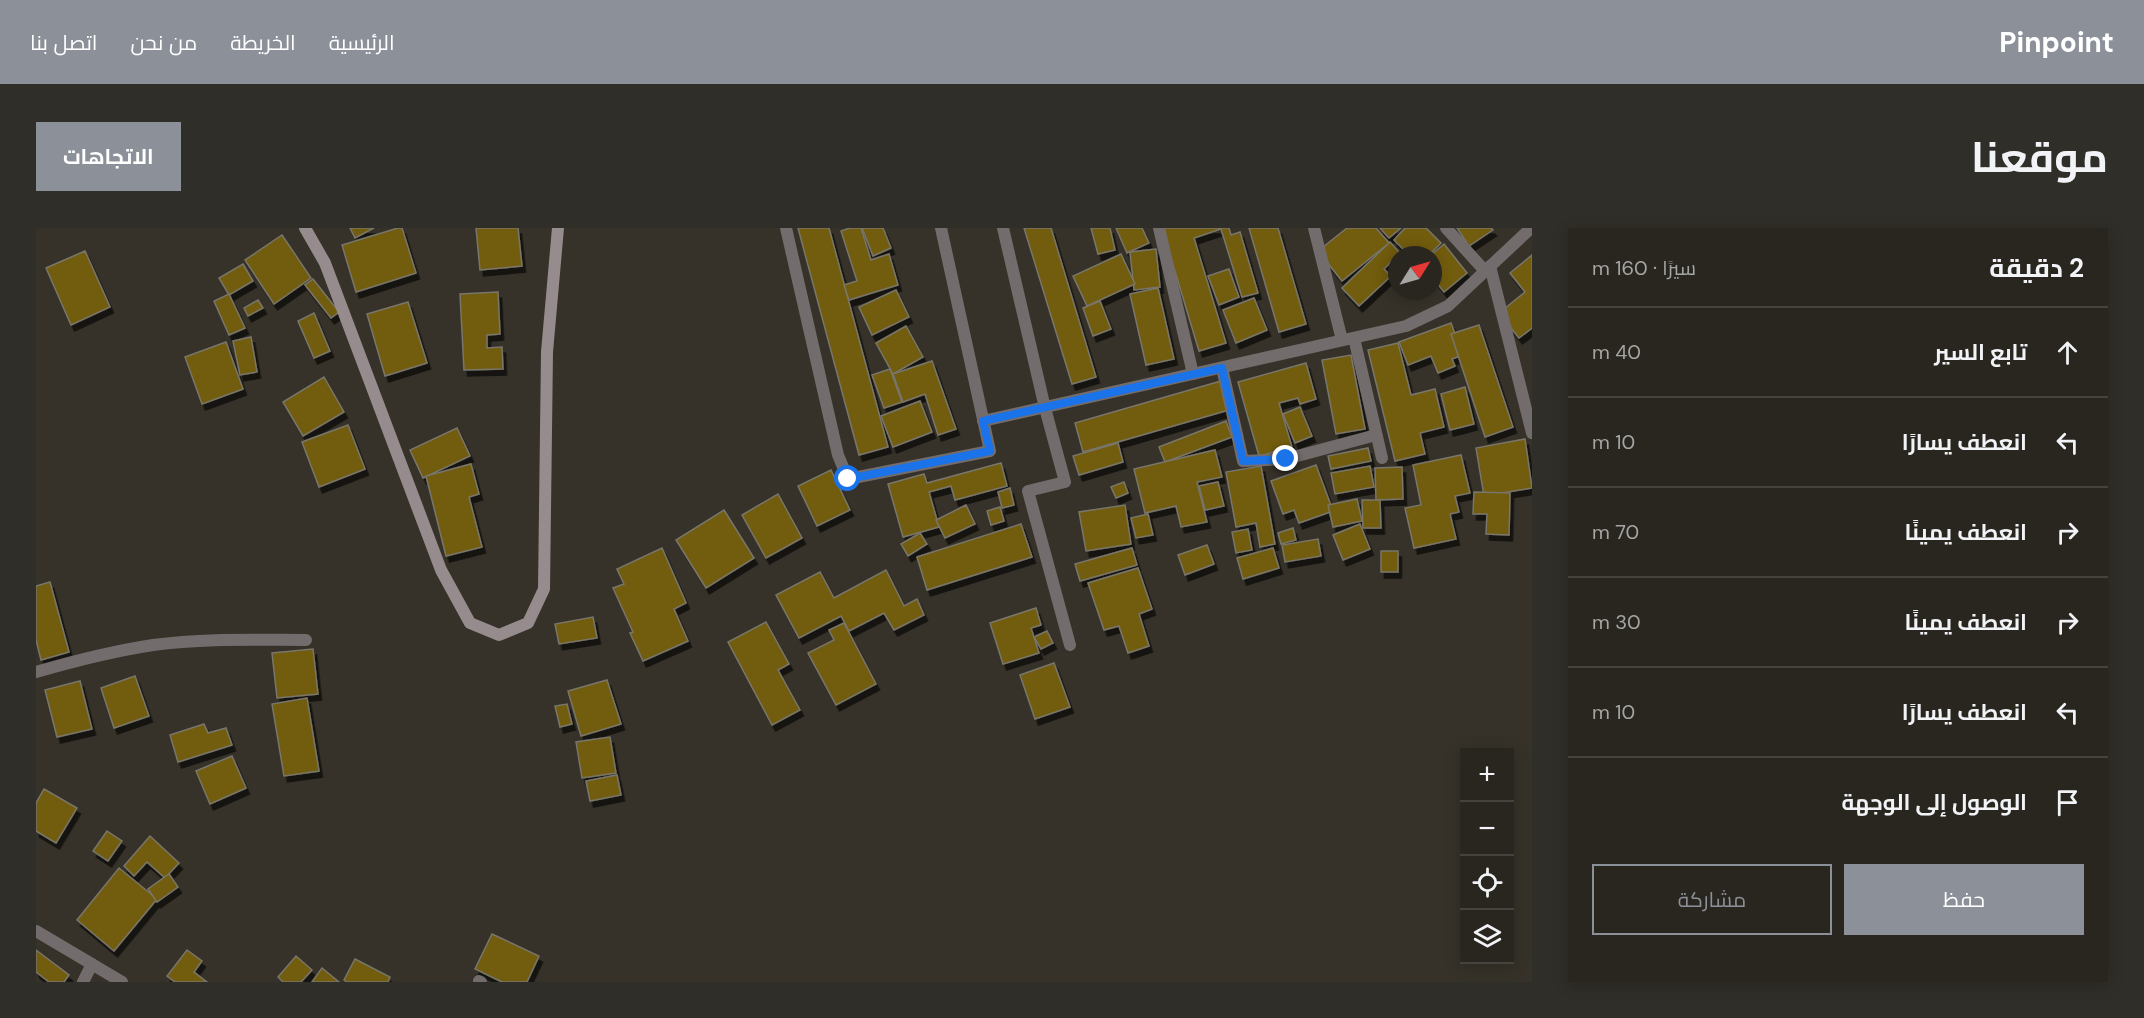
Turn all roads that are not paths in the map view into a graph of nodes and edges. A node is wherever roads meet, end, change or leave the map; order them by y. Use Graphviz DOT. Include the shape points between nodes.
graph roads {
  1 [pos="305,228"];
  2 [pos="558,228"];
  3 [pos="786,228"];
  4 [pos="941,228"];
  5 [pos="1003,228"];
  6 [pos="1159,228"];
  7 [pos="1314,228"];
  8 [pos="1446,228"];
  9 [pos="1531,228"];
  10 [pos="1488,268"];
  11 [pos="1348,339"];
  12 [pos="1222,368"];
  13 [pos="1193,374"];
  14 [pos="1045,408"];
  15 [pos="983,421"];
  16 [pos="1532,433"];
  17 [pos="1376,435"];
  18 [pos="1382,458"];
  19 [pos="306,640"];
  20 [pos="1070,645"];
  21 [pos="36,672"];
  22 [pos="36,932"];
  23 [pos="92,964"];
  24 [pos="83,982"];
  25 [pos="122,982"];
  1 -- 2 [label="main road" via="325,263 441,570 470,623 499,635 528,623 544,589 548,352"];
  3 -- 15 [label="street" via="838,455 848,479 990,451"];
  4 -- 15 [label="street"];
  5 -- 14 [label="street"];
  6 -- 13 [label="street"];
  7 -- 11 [label="street"];
  8 -- 10 [label="street"];
  9 -- 10 [label="street"];
  10 -- 11 [label="street" via="1448,306 1430,316 1407,326"];
  10 -- 16 [label="street"];
  11 -- 12 [label="street"];
  11 -- 17 [label="street"];
  12 -- 13 [label="street"];
  12 -- 17 [label="street" via="1243,461 1286,459"];
  13 -- 14 [label="street"];
  14 -- 15 [label="street"];
  14 -- 20 [label="street" via="1065,482 1028,491"];
  17 -- 18 [label="street"];
  19 -- 21 [label="street" via="155,645"];
  22 -- 23 [label="street"];
  23 -- 24 [label="street"];
  23 -- 25 [label="street"];
}
